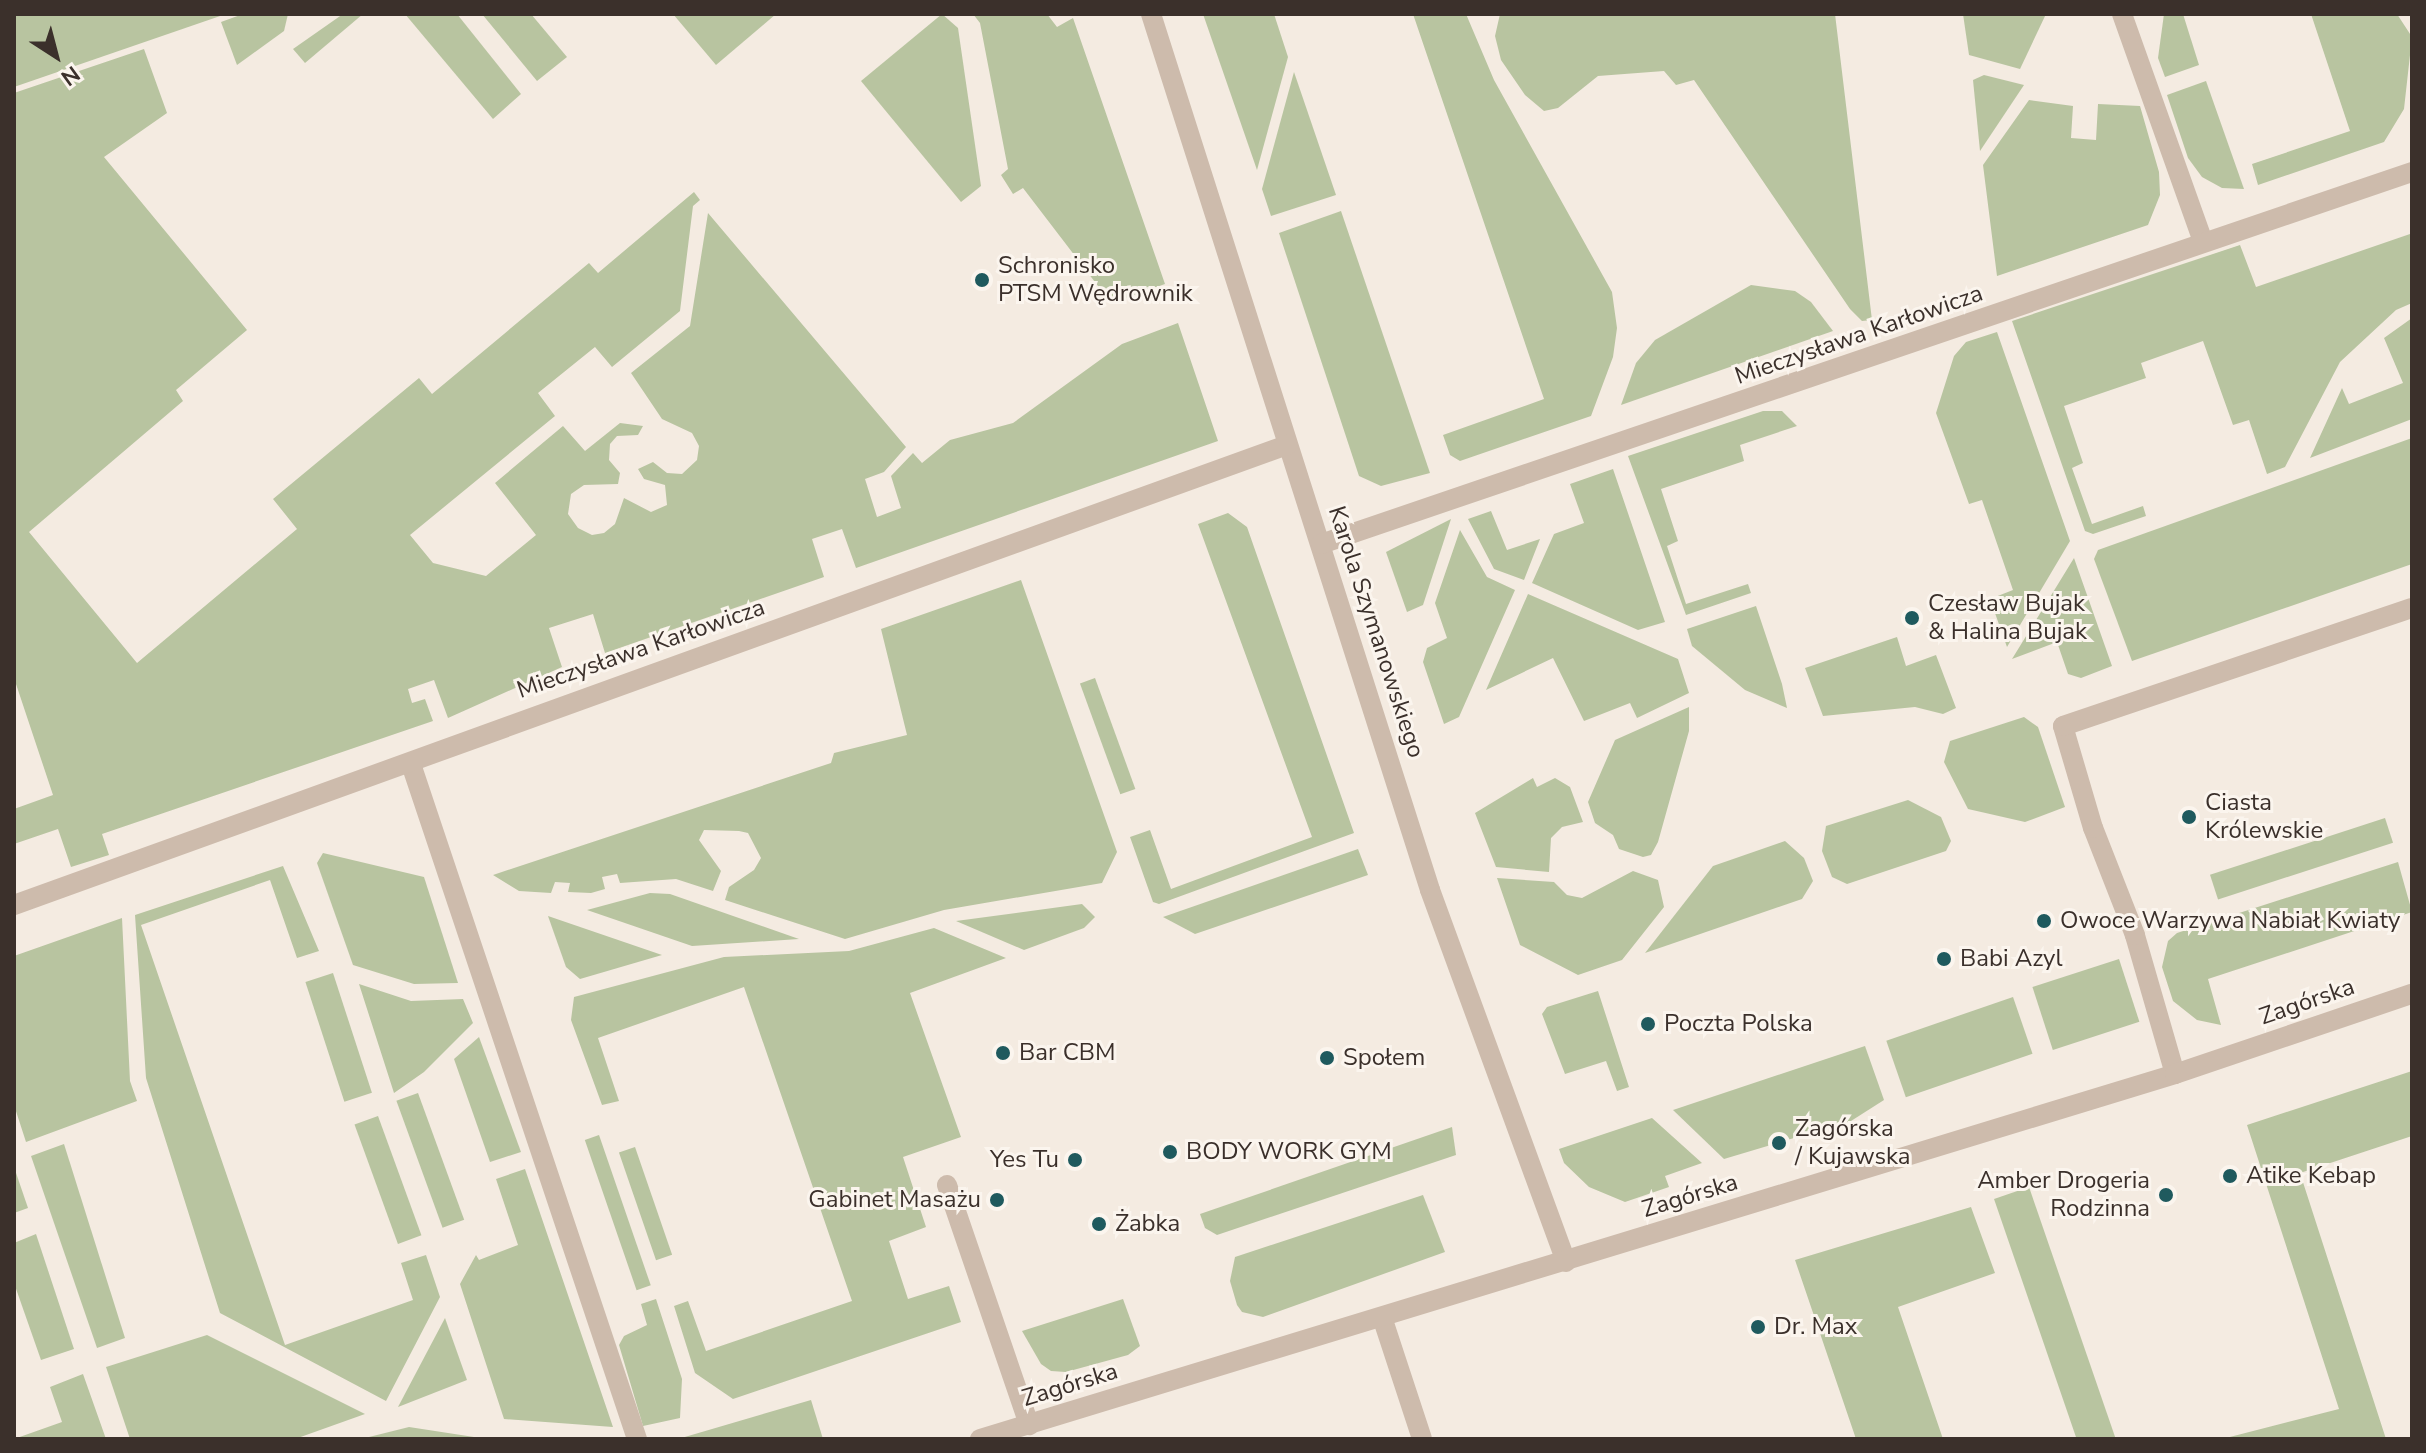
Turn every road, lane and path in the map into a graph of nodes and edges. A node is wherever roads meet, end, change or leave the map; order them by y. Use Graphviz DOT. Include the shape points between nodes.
graph roads {
  1 [pos="1151,14"];
  2 [pos="2122,14"];
  3 [pos="2412,172"];
  4 [pos="2203,241"];
  5 [pos="1287,445"];
  6 [pos="1321,544"];
  7 [pos="2412,608"];
  8 [pos="411,764"];
  9 [pos="14,905"];
  10 [pos="2412,994"];
  11 [pos="2175,1074"];
  12 [pos="947,1185"];
  13 [pos="1566,1262"];
  14 [pos="1382,1317"];
  15 [pos="1029,1425"];
  16 [pos="637,1439"];
  17 [pos="980,1439"];
  18 [pos="1422,1439"];
  1 -- 5 [label="street, Karola Szymanowskiego"];
  2 -- 4 [label="street"];
  3 -- 4 [label="street, Mieczysława Karłowicza"];
  4 -- 6 [label="street, Mieczysława Karłowicza"];
  5 -- 6 [label="street, Karola Szymanowskiego"];
  5 -- 8 [label="street, Mieczysława Karłowicza" via="543,711"];
  6 -- 13 [label="street, Karola Szymanowskiego" via="1430,890"];
  7 -- 11 [label="street" via="2063,726 2093,828 2135,935"];
  8 -- 9 [label="street, Mieczysława Karłowicza"];
  8 -- 16 [label="street"];
  10 -- 11 [label="street, Zagórska"];
  11 -- 13 [label="street, Zagórska"];
  12 -- 15 [label="street"];
  13 -- 14 [label="street, Zagórska"];
  14 -- 15 [label="street, Zagórska"];
  14 -- 18 [label="street"];
  15 -- 17 [label="street, Zagórska"];
}
